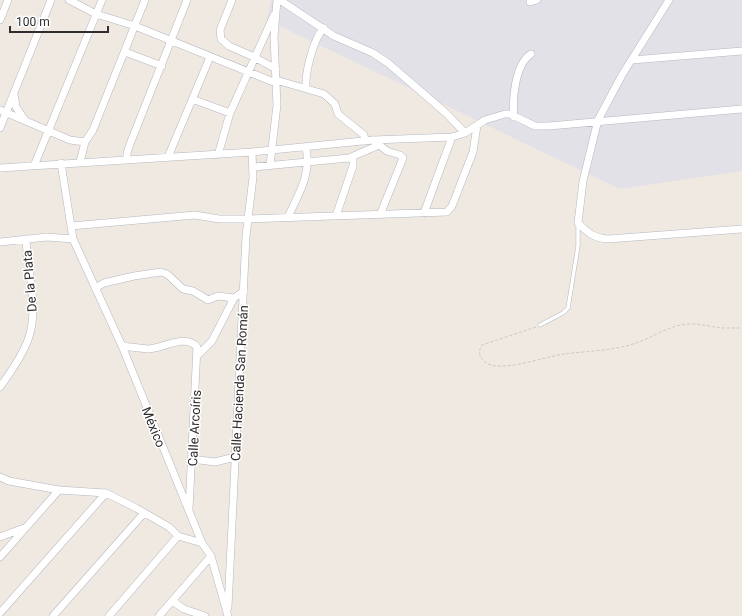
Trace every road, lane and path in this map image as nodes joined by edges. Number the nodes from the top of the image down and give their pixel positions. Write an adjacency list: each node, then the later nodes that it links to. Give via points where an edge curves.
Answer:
1 (8, 0): 13 (street)
2 (51, 0): 28 (street)
3 (69, 0): 12 (street)
4 (102, 0): 12 (street)
5 (145, 0): 14 (street)
6 (187, 0): 16 (street)
7 (232, 0): 21 (street, via 220,30 221,39 229,46)
8 (277, 0): 11 (street)
9 (280, 0): 15 (street)
10 (669, 0): 22 (street)
11 (276, 12): 21 (street); 24 (street)
12 (96, 14): 14 (street); 38 (street)
13 (0, 20)
14 (135, 26): 16 (street); 18 (street)
15 (324, 28): 27 (street, via 316,42 305,79); 39 (street, via 334,36 373,53 388,63)
16 (172, 42): 20 (street); 23 (street)
17 (742, 51): 22 (street)
18 (125, 52): 23 (street); 42 (street, via 93,130)
19 (531, 54): 33 (street, via 526,57 515,84)
20 (210, 57): 25 (street); 29 (street)
21 (254, 57): 24 (street); 25 (street)
22 (632, 60): 35 (street)
23 (162, 66): 50 (street, via 130,144)
24 (276, 69): 26 (street)
25 (248, 71): 26 (street); 32 (street)
26 (276, 81): 27 (street); 45 (street, via 278,105)
27 (306, 88): 41 (street, via 324,94 334,104 338,114)
28 (14, 94): 31 (street); 34 (street, via 16,107)
29 (192, 100): 32 (street); 48 (street)
30 (742, 109): 35 (street)
31 (3, 111): 34 (street); 37 (street)
32 (230, 113): 47 (street)
33 (514, 117): 35 (street, via 535,126); 36 (street, via 505,114 495,115)
34 (24, 120): 38 (street)
35 (598, 120): 63 (street, via 583,181)
36 (477, 126): 39 (street); 58 (street, via 473,152 452,206 447,212)
37 (0, 128)
38 (49, 131): 42 (street, via 77,142); 55 (street)
39 (465, 132): 40 (street)
40 (452, 136): 41 (street); 58 (street)
41 (369, 140): 43 (street); 44 (street)
42 (85, 142): 51 (street)
43 (379, 145): 49 (street); 59 (street, via 403,158)
44 (306, 147): 45 (street); 52 (street)
45 (272, 150): 46 (street); 54 (street)
46 (252, 152): 47 (street); 56 (street)
47 (218, 155): 48 (street)
48 (168, 157): 50 (street)
49 (349, 158): 52 (street); 60 (street, via 353,166)
50 (127, 159): 51 (street)
51 (80, 162): 53 (street)
52 (309, 162): 54 (street); 61 (street, via 305,182)
53 (62, 163): 55 (street); 64 (street, México)
54 (270, 165): 56 (street)
55 (34, 166): 57 (street)
56 (253, 167): 62 (street)
57 (0, 168)
58 (424, 213): 59 (street)
59 (380, 215): 60 (street)
60 (336, 216): 61 (street)
61 (288, 217): 62 (street)
62 (248, 219): 64 (street, via 218,219 195,215); 70 (street)
63 (578, 223): 65 (street, via 597,238 608,239); 72 (lane, via 578,246 568,308)
64 (71, 226): 67 (street, México)
65 (742, 229)
66 (26, 239): 67 (street, via 48,237); 68 (street); 76 (street, De la Plata, via 33,306 31,327 25,347)
67 (73, 240): 69 (street, México)
68 (0, 242)
69 (95, 288): 71 (street, Calle Hacienda San Román, via 104,283 161,272 167,274 183,289 193,291 202,298); 74 (street, México)
70 (244, 291): 71 (street, Calle Hacienda San Román); 77 (street, Calle Hacienda San Román)
71 (234, 298): 75 (street, via 212,342)
72 (540, 325): 73 (path, via 482,345 479,355 485,363 504,365 618,348 680,325)
73 (742, 328)
74 (122, 346): 75 (street, Calle Arcoíris, via 148,349 187,342 195,345); 82 (street, México)
75 (198, 355): 78 (street, Calle Arcoíris)
76 (0, 387)
77 (235, 457): 78 (street, via 214,462); 92 (street, Calle Hacienda San Román)
78 (192, 459): 82 (street, Calle Arcoíris)
79 (0, 476): 80 (street)
80 (58, 490): 81 (street); 84 (street)
81 (106, 493): 83 (street); 91 (street)
82 (189, 512): 87 (street, México)
83 (144, 513): 85 (street, via 169,527); 93 (street)
84 (25, 527): 86 (street); 89 (street)
85 (178, 536): 87 (street); 94 (street)
86 (0, 537)
87 (202, 543): 88 (street, México)
88 (211, 556): 90 (street); 92 (street, México)
89 (0, 557)
90 (172, 601): 95 (street); 96 (street, via 184,609)
91 (0, 613)
92 (228, 615)
93 (53, 616)
94 (109, 616)
95 (159, 616)
96 (205, 616)

